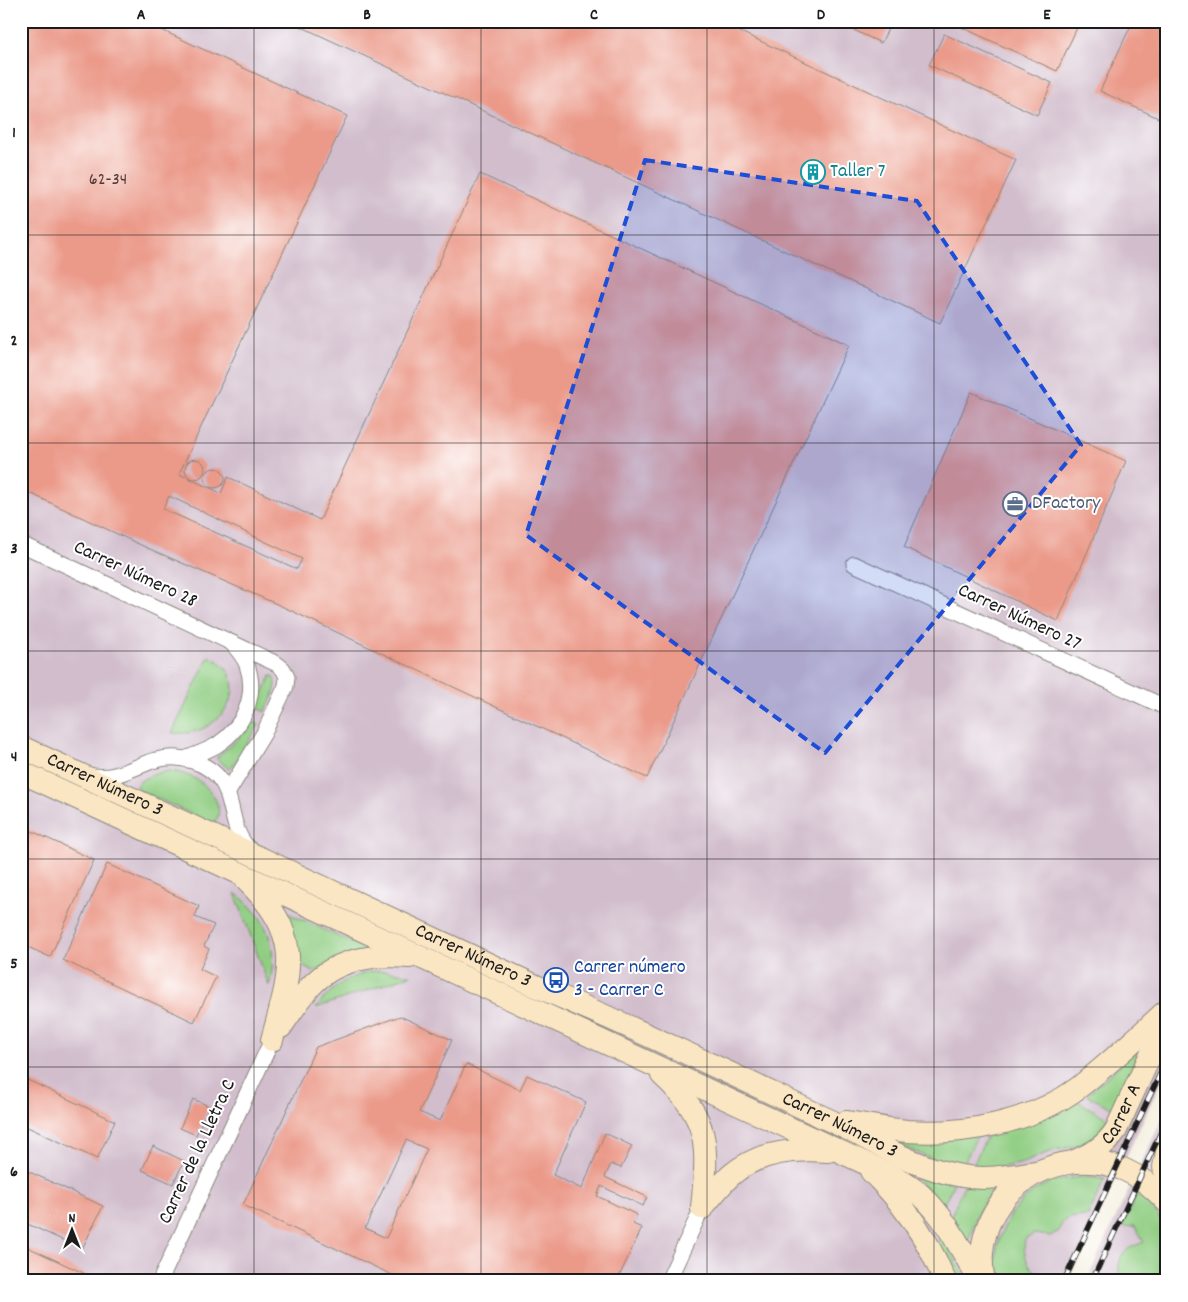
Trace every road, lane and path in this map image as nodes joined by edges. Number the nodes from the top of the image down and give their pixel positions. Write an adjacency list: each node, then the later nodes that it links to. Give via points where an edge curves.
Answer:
1 (21, 544): 3 (street, Carrer Número 28)
2 (854, 564): 4 (street, Carrer Número 27)
3 (232, 642): 6 (street, via 247,665 250,704 242,721 227,737); 9 (street, Carrer Número 28, via 277,664 287,677 264,733)
4 (1167, 708)
5 (21, 747): 7 (main road, Carrer Número 3)
6 (185, 759): 7 (street, via 162,758 111,776); 9 (street, via 212,770)
7 (71, 770): 10 (main road, Carrer Número 3)
8 (21, 772): 11 (main road, Carrer Número 3)
9 (228, 792): 10 (street, via 238,834)
10 (258, 858): 17 (main road, Carrer Número 3)
11 (238, 872): 12 (main road, Carrer Número 3); 15 (main road, via 263,896 287,943 288,974)
12 (421, 958): 15 (main road, via 376,956 331,969 307,990); 16 (main road, Carrer Número 3)
13 (1167, 1010): 17 (main road, via 1077,1088 1039,1109 1005,1122 924,1131)
14 (1167, 1019): 21 (main road, Carrer A, via 1108,1142)
15 (272, 1040): 26 (street, Carrer de la Lletra C)
16 (648, 1062): 18 (main road, Carrer Número 3); 25 (main road, via 680,1091 702,1132 706,1148)
17 (829, 1120): 22 (main road, Carrer Número 3, via 921,1165 963,1177 984,1178)
18 (838, 1151): 20 (main road, Carrer Número 3); 25 (main road, via 791,1150 756,1159 730,1176)
19 (1167, 1152): 23 (main road, via 1164,1167)
20 (863, 1163): 28 (main road, via 902,1205 927,1243); 29 (main road, Carrer Número 3, via 922,1195 950,1230)
21 (1070, 1164): 22 (main road); 24 (main road, via 1099,1164 1126,1170 1150,1185)
22 (1041, 1171): 29 (main road, via 1014,1188 998,1204 985,1232)
23 (1167, 1189)
24 (1167, 1202)
25 (702, 1208): 27 (street)
26 (160, 1281)
27 (668, 1281)
28 (944, 1281)
29 (982, 1281)

